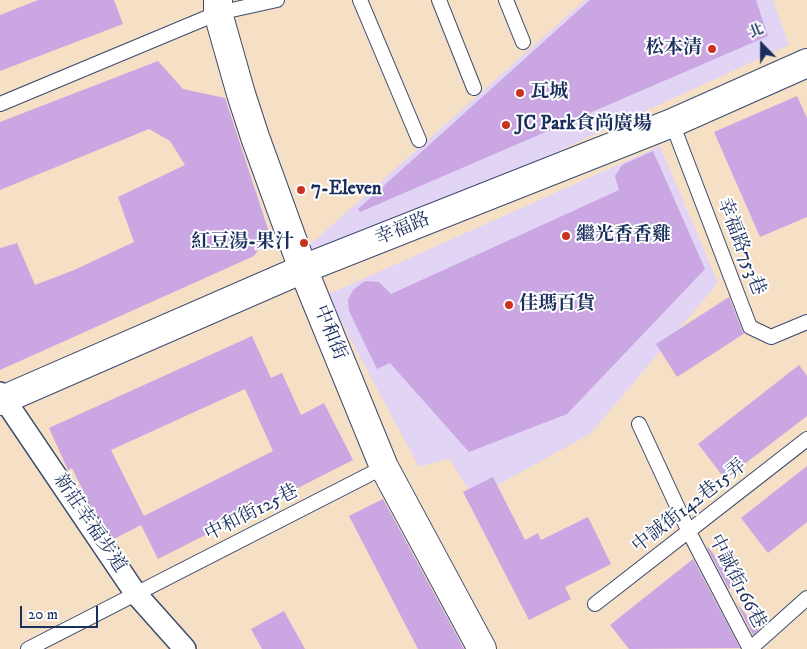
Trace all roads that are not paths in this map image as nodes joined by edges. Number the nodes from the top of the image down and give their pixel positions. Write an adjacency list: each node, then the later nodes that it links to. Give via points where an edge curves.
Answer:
1 (277, 0): 5 (lane)
2 (360, 0): 11 (lane)
3 (438, 0): 8 (lane)
4 (506, 0): 6 (lane)
5 (218, 7): 9 (lane); 12 (street, 中和街, via 255,137)
6 (523, 42)
7 (807, 63): 10 (street, 幸福路)
8 (474, 88)
9 (0, 104)
10 (672, 123): 12 (street, 幸福路); 13 (lane, 幸福路753巷, via 750,327 771,337)
11 (419, 140)
12 (303, 269): 14 (street, 幸福路); 17 (street, 中和街)
13 (807, 322)
14 (1, 398): 19 (street, 新莊幸福步道)
15 (639, 424): 18 (lane, 中誠街166巷)
16 (807, 439): 18 (lane, 中誠街142巷15弄)
17 (384, 467): 19 (lane, 中和街125巷); 24 (street, 中和街)
18 (689, 532): 21 (lane, 中誠街142巷15弄); 25 (lane, 中誠街166巷)
19 (136, 594): 22 (lane, 中和街125巷); 23 (street, 新莊幸福步道)
20 (807, 598): 25 (lane)
21 (595, 604)
22 (28, 649)
23 (185, 649)
24 (482, 649)
25 (750, 649)

